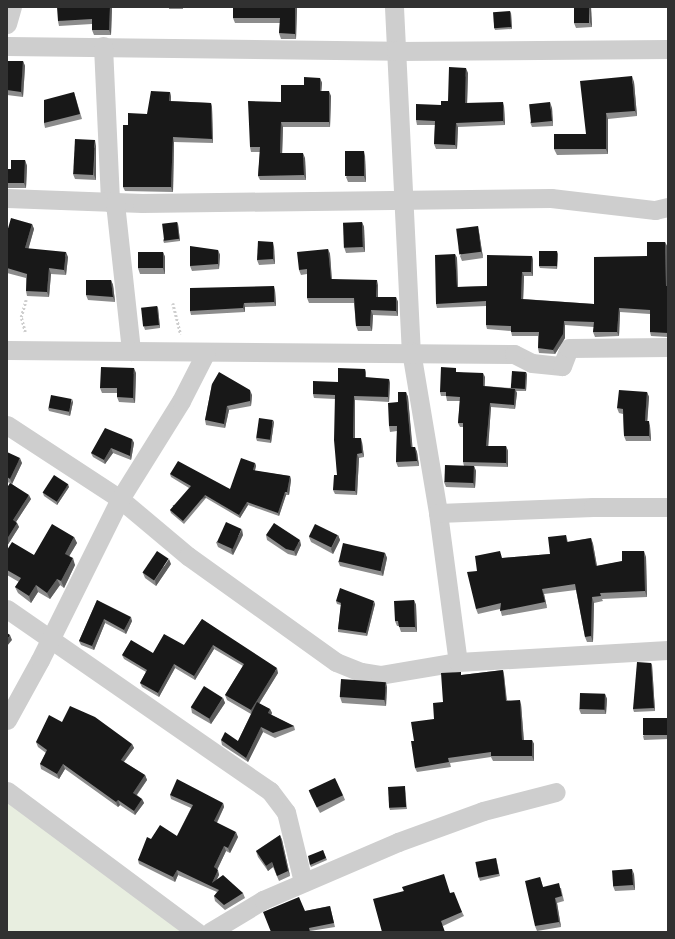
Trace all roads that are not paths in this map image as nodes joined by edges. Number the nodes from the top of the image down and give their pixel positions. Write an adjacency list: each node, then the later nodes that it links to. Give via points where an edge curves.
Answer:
1 (12, 7): 3 (street)
2 (394, 7): 7 (street)
3 (7, 24)
4 (7, 46): 5 (street)
5 (103, 46): 7 (street, via 174,50); 10 (street)
6 (668, 49): 7 (street)
7 (396, 52): 9 (street)
8 (7, 198): 10 (street)
9 (405, 202): 10 (street); 11 (street, via 551,198 655,210); 16 (street)
10 (113, 203): 14 (street)
11 (668, 207)
12 (668, 347): 16 (street, via 569,348 562,366 532,363 514,354)
13 (16, 350): 14 (street)
14 (132, 351): 15 (street)
15 (206, 352): 16 (street); 18 (street, via 181,401)
16 (411, 352): 20 (street)
17 (7, 425): 18 (street)
18 (120, 499): 22 (street); 24 (street, via 188,556 336,662 361,672 380,674)
19 (668, 507): 20 (street)
20 (438, 513): 24 (street)
21 (7, 609): 22 (street)
22 (50, 640): 25 (street); 28 (street, via 270,791 286,812)
23 (668, 650): 24 (street)
24 (458, 662)
25 (7, 720)
26 (7, 791): 29 (street)
27 (556, 792): 28 (street, via 483,811 398,842)
28 (303, 882): 30 (street, via 264,900)
29 (197, 932)
30 (210, 932)

